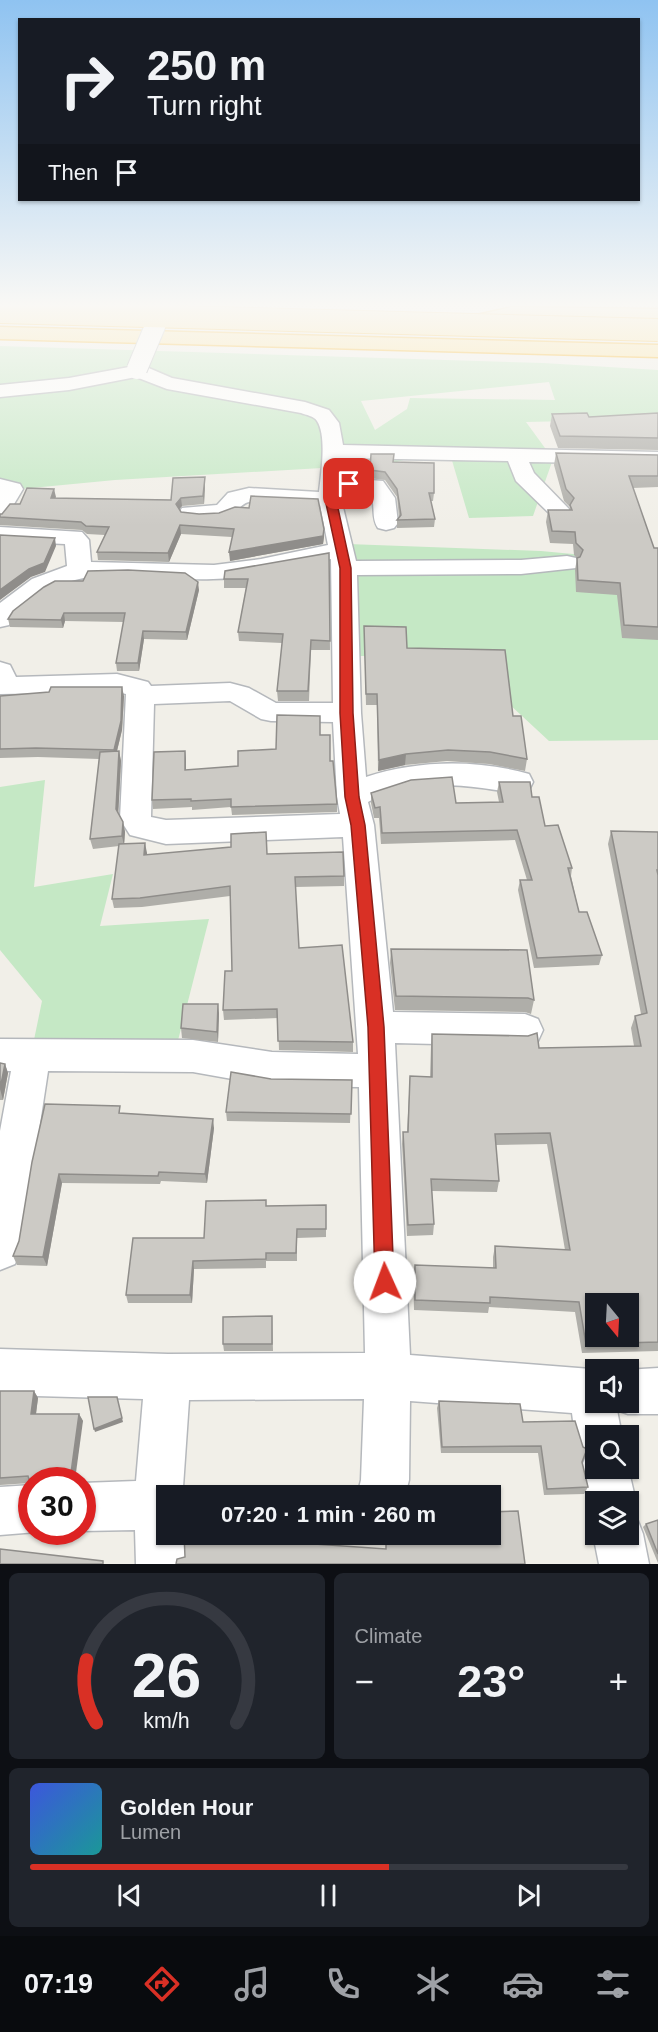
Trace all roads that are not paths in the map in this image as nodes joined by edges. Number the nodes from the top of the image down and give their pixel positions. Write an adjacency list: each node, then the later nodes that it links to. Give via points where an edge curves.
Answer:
1 (89, 380): 3 (street)
2 (160, 380): 4 (street, via 322,414 329,423)
3 (0, 391)
4 (333, 451): 5 (street); 8 (street)
5 (516, 455): 6 (street); 10 (street, via 524,477)
6 (658, 459)
7 (0, 486): 9 (street, via 12,489)
8 (331, 491): 11 (street, via 249,495 236,498 223,511); 12 (street, via 375,486 384,493); 14 (street)
9 (0, 509)
10 (559, 510)
11 (190, 513)
12 (386, 523)
13 (0, 534): 16 (street, via 74,537)
14 (343, 559): 15 (street, via 521,567); 16 (street, via 216,572 104,568); 20 (street)
15 (567, 562)
16 (80, 571): 17 (street, via 41,584)
17 (0, 616)
18 (0, 671): 19 (street, via 5,686 129,684 138,688)
19 (140, 696): 20 (street, via 230,692 239,693 271,712); 22 (street, via 135,819 141,827 166,832)
20 (347, 713): 22 (street)
21 (518, 782): 22 (street, via 415,773 368,787)
22 (355, 811): 23 (street)
23 (376, 1027): 24 (street); 26 (street)
24 (525, 1030)
25 (16, 1055): 26 (street, via 194,1056 272,1069); 27 (street)
26 (376, 1071): 29 (street)
27 (0, 1249)
28 (0, 1372): 30 (street)
29 (388, 1376): 30 (street); 32 (street); 35 (street)
30 (168, 1377): 34 (street)
31 (658, 1390): 33 (street)
32 (585, 1391)
33 (639, 1391)
34 (163, 1485)
35 (384, 1485)
36 (156, 1504): 37 (street)
37 (96, 1506)
38 (18, 1510): 39 (street)
39 (0, 1511)
40 (161, 1545): 42 (street)
41 (620, 1545): 43 (street)
42 (161, 1564)
43 (624, 1564)

